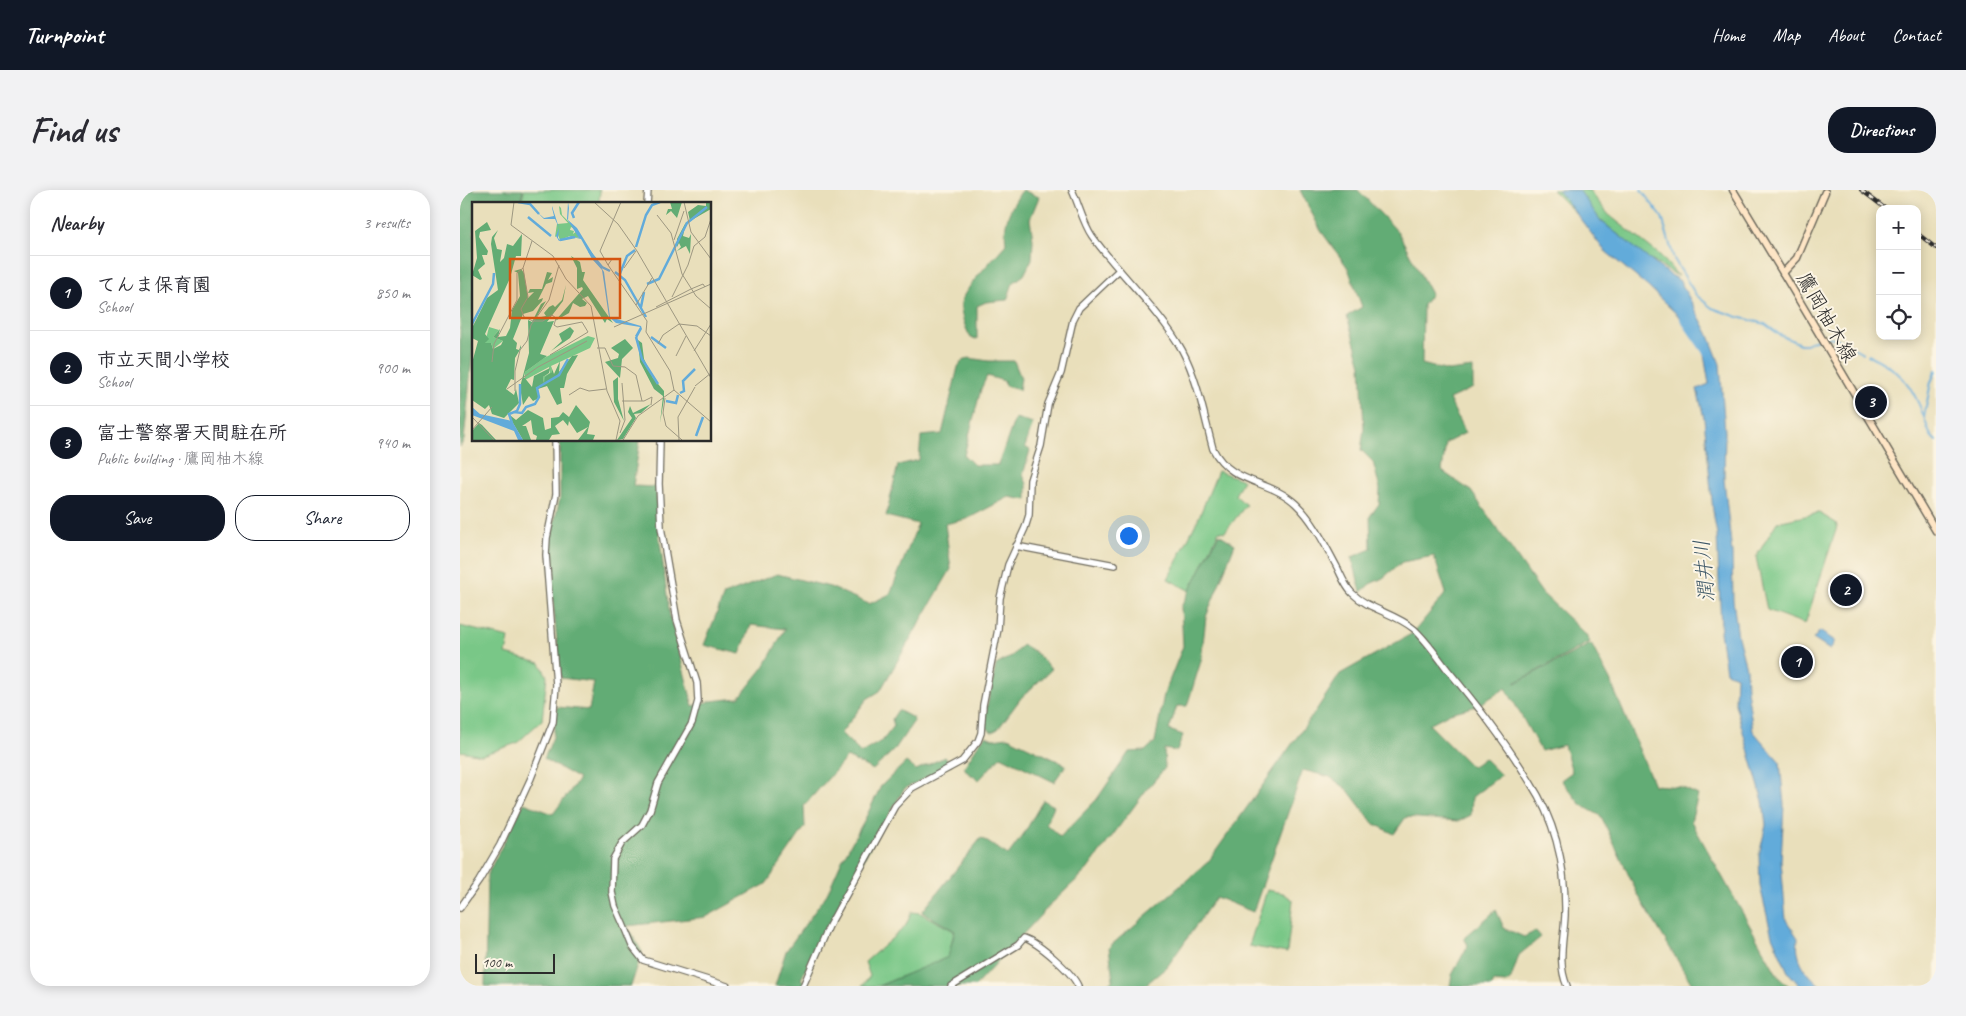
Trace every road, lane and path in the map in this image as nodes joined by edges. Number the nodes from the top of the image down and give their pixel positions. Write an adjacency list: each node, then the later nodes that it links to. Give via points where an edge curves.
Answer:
1 (1072, 190): 4 (street, via 1091,234)
2 (1733, 190): 5 (main road, 鷹岡柚木線)
3 (1825, 192): 5 (main road, via 1797,258)
4 (1119, 270): 9 (street, via 1079,308 1073,320 1030,480 1028,515); 16 (street, via 1169,329 1182,350 1194,379 1213,449 1223,465 1294,502 1314,527 1348,589 1365,604 1395,615 1415,630 1480,709 1530,781 1550,821 1561,860 1565,908 1562,962)
5 (1783, 273): 8 (main road, 鷹岡柚木線)
6 (555, 441): 11 (street, via 556,494 546,555 556,685 553,722 500,845)
7 (660, 441): 12 (street, via 661,527 677,620 697,683 698,701 692,723 658,783 642,825 622,842 613,859 612,892 629,939 643,960)
8 (1936, 531)
9 (1016, 546): 10 (street); 13 (street, via 1000,598 998,629 978,741 962,761 912,788 895,806 829,926)
10 (1115, 565)
11 (460, 908)
12 (727, 986)
13 (803, 986)
14 (951, 986): 15 (street, via 1024,938 1038,945)
15 (1078, 986)
16 (1567, 986)

